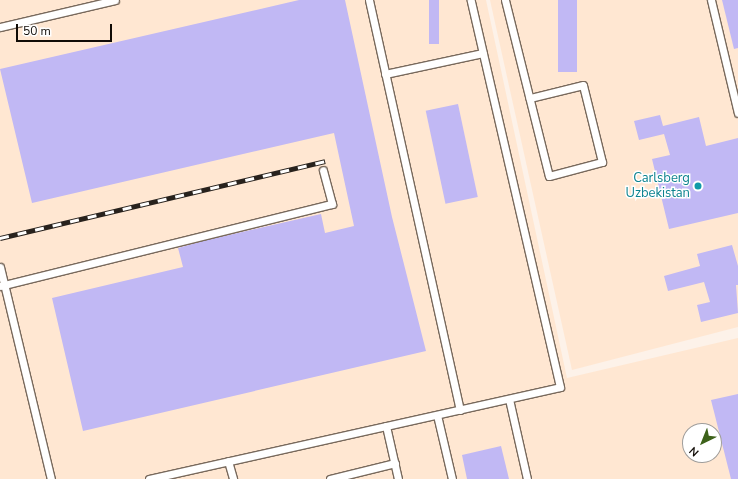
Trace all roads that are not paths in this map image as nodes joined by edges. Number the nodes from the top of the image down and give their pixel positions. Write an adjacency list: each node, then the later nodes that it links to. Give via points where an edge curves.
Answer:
1 (115, 0): 6 (lane)
2 (369, 0): 8 (lane)
3 (471, 0): 7 (lane)
4 (505, 0): 9 (lane)
5 (711, 0): 10 (lane)
6 (0, 27)
7 (483, 53): 8 (lane); 14 (lane, via 560,387)
8 (385, 74): 15 (lane)
9 (530, 98): 9 (lane, via 549,176 602,162 583,85)
10 (738, 113)
11 (323, 170): 13 (lane, via 332,204)
12 (0, 266): 13 (lane)
13 (2, 286): 20 (lane)
14 (509, 399): 15 (lane); 26 (lane)
15 (460, 410): 16 (lane)
16 (436, 415): 17 (lane); 25 (lane)
17 (386, 426): 18 (lane); 19 (lane)
18 (228, 461): 21 (lane); 22 (lane)
19 (395, 463): 23 (lane); 24 (lane)
20 (51, 479)
21 (149, 479)
22 (233, 479)
23 (330, 479)
24 (398, 479)
25 (452, 479)
26 (527, 479)

